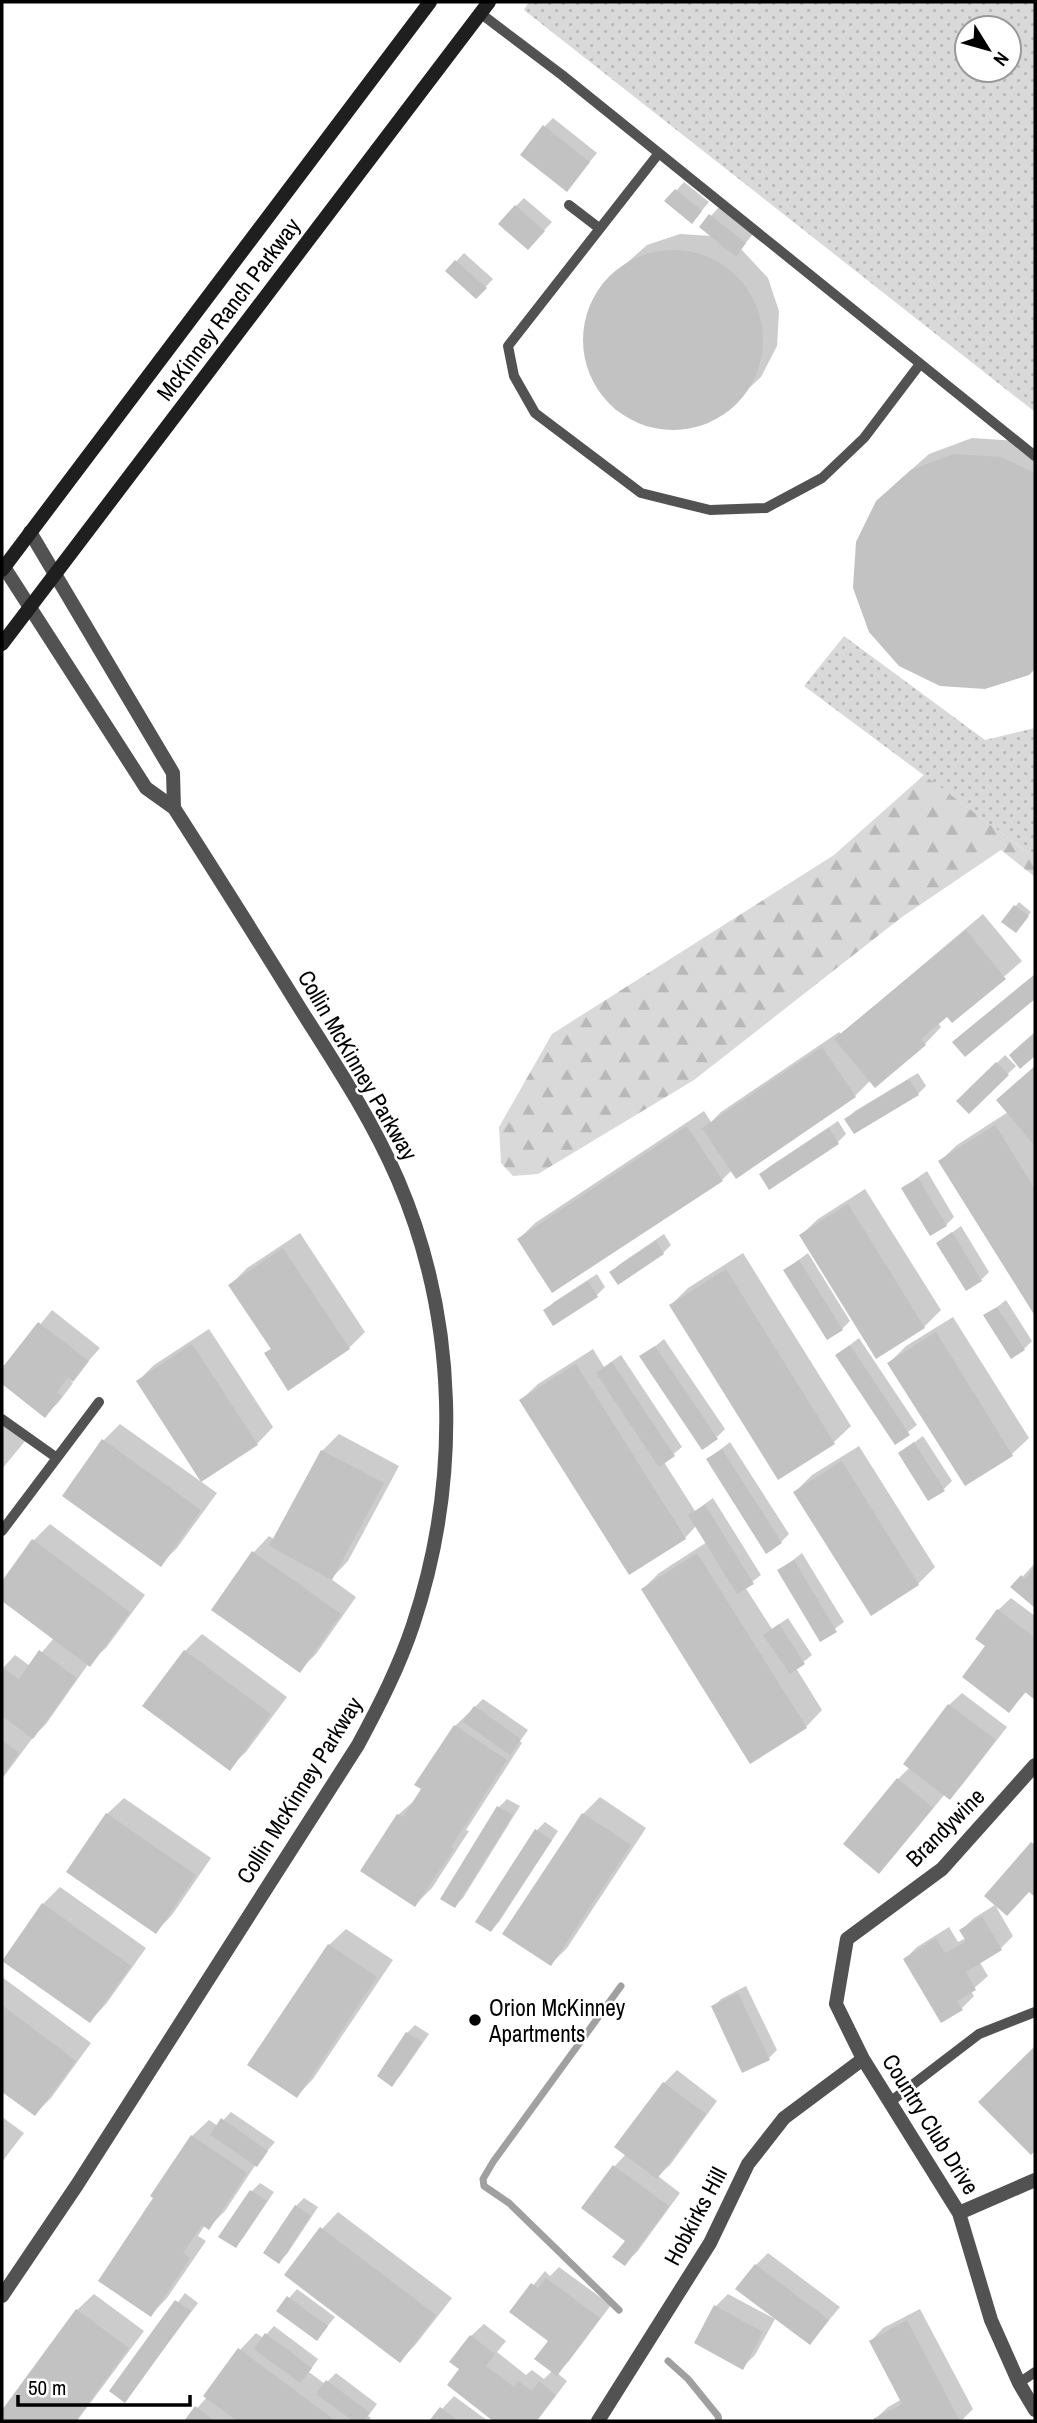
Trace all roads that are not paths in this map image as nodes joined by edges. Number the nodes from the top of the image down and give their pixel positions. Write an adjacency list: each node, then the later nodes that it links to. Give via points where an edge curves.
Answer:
1 (430, 2): 8 (main road, McKinney Ranch Parkway)
2 (485, 8): 3 (lane); 10 (main road, McKinney Ranch Parkway)
3 (659, 153): 5 (lane); 6 (lane)
4 (569, 205): 5 (lane)
5 (599, 228): 6 (lane, via 508,346 514,376 535,413 642,493 710,510 766,508 822,478 864,438)
6 (920, 364): 7 (lane)
7 (1035, 456)
8 (30, 532): 9 (main road, McKinney Ranch Parkway); 10 (street)
9 (3, 568): 11 (street, Collin McKinney Parkway)
10 (55, 575): 11 (main road, McKinney Ranch Parkway); 13 (street, via 173,773)
11 (30, 607): 12 (main road, McKinney Ranch Parkway); 13 (street, Collin McKinney Parkway, via 146,788)
12 (2, 644)
13 (174, 808): 25 (street, Collin McKinney Parkway, via 364,1111 411,1214 432,1292 444,1372 447,1439 441,1507 413,1626 358,1745)
14 (99, 1402): 16 (lane)
15 (2, 1419): 16 (lane)
16 (57, 1458): 17 (lane)
17 (2, 1531)
18 (1035, 1765): 19 (street, Brandywine, via 942,1869)
19 (847, 1939): 21 (street, Country Club Drive, via 836,2004)
20 (1035, 2012): 22 (lane, via 979,2034)
21 (863, 2059): 22 (street, Country Club Drive); 29 (street, Hobkirks Hill, via 784,2118 748,2164 710,2244)
22 (890, 2102): 24 (street, Country Club Drive)
23 (1035, 2180): 24 (street)
24 (959, 2213): 27 (street, Country Club Drive, via 991,2320)
25 (2, 2297)
26 (1035, 2372): 27 (lane)
27 (1018, 2383): 28 (street, Country Club Drive)
28 (1035, 2410)
29 (598, 2421)

